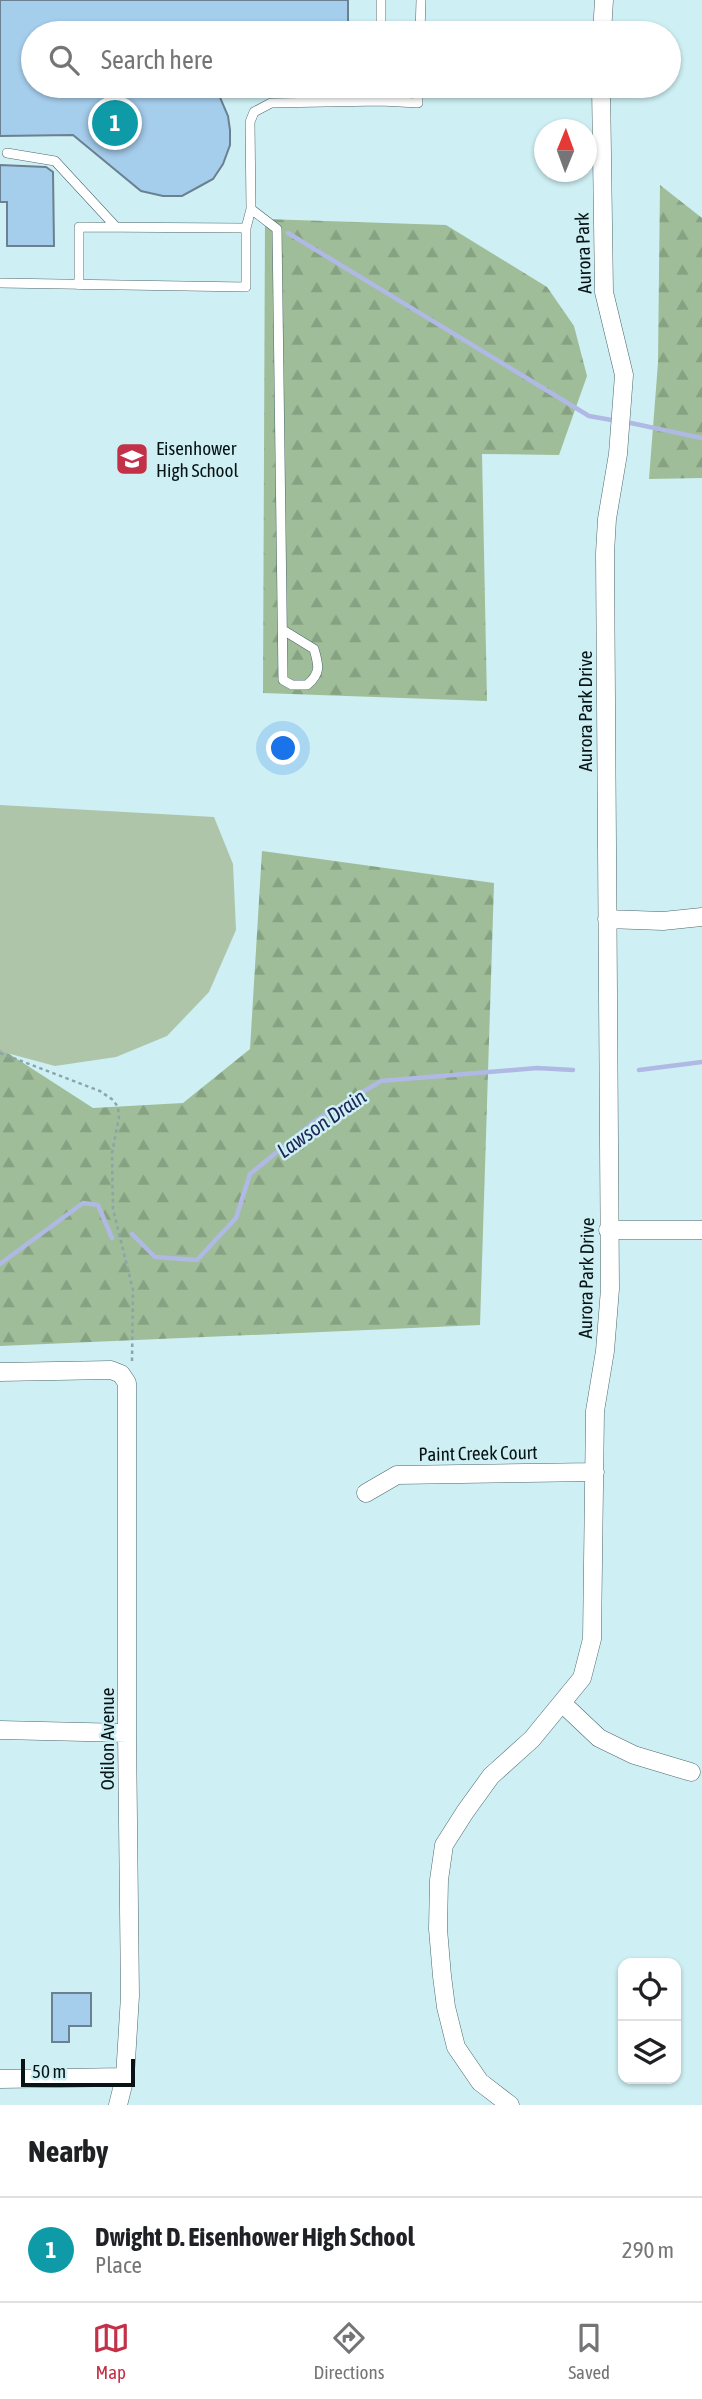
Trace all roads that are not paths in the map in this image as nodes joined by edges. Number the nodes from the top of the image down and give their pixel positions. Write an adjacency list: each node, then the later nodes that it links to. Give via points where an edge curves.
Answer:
1 (381, 0): 4 (lane)
2 (421, 0): 5 (lane)
3 (604, 0): 6 (street)
4 (381, 21)
5 (420, 21)
6 (603, 21)
7 (381, 98): 10 (lane)
8 (418, 98): 10 (lane, via 418,103)
9 (601, 98): 17 (street, Aurora Park, via 604,292)
10 (381, 102): 12 (lane, via 271,103 254,112 250,122)
11 (6, 153): 13 (lane, via 55,161)
12 (251, 209): 14 (lane); 18 (lane, via 277,229)
13 (116, 227): 14 (lane); 16 (lane, via 79,226)
14 (246, 228): 16 (lane, via 246,286)
15 (0, 283): 16 (lane)
16 (79, 285)
17 (624, 375): 20 (street, Aurora Park Drive, via 605,553)
18 (282, 630): 18 (lane, via 283,680 307,685 316,677 314,649)
19 (702, 917): 20 (street)
20 (607, 919): 21 (street, Aurora Park Drive)
21 (608, 1230): 22 (street); 24 (street, Aurora Park Drive, via 609,1316 595,1411)
22 (702, 1230)
23 (0, 1372): 28 (street, Odilon Avenue, via 111,1370 124,1378)
24 (595, 1472): 25 (street, Paint Creek Court, via 397,1475); 26 (street, Aurora Park Drive, via 592,1639 582,1678)
25 (366, 1493)
26 (562, 1703): 29 (street, via 599,1738 634,1755); 33 (street, Aurora Park Drive, via 532,1739 491,1776 465,1812 444,1845 439,1880 442,1976 456,2047 480,2082)
27 (0, 1730): 28 (street)
28 (127, 1733): 30 (street, Odilon Avenue, via 130,1996)
29 (691, 1772)
30 (125, 2077): 31 (street); 32 (street, Odilon Avenue)
31 (0, 2080)
32 (118, 2105)
33 (510, 2105)

